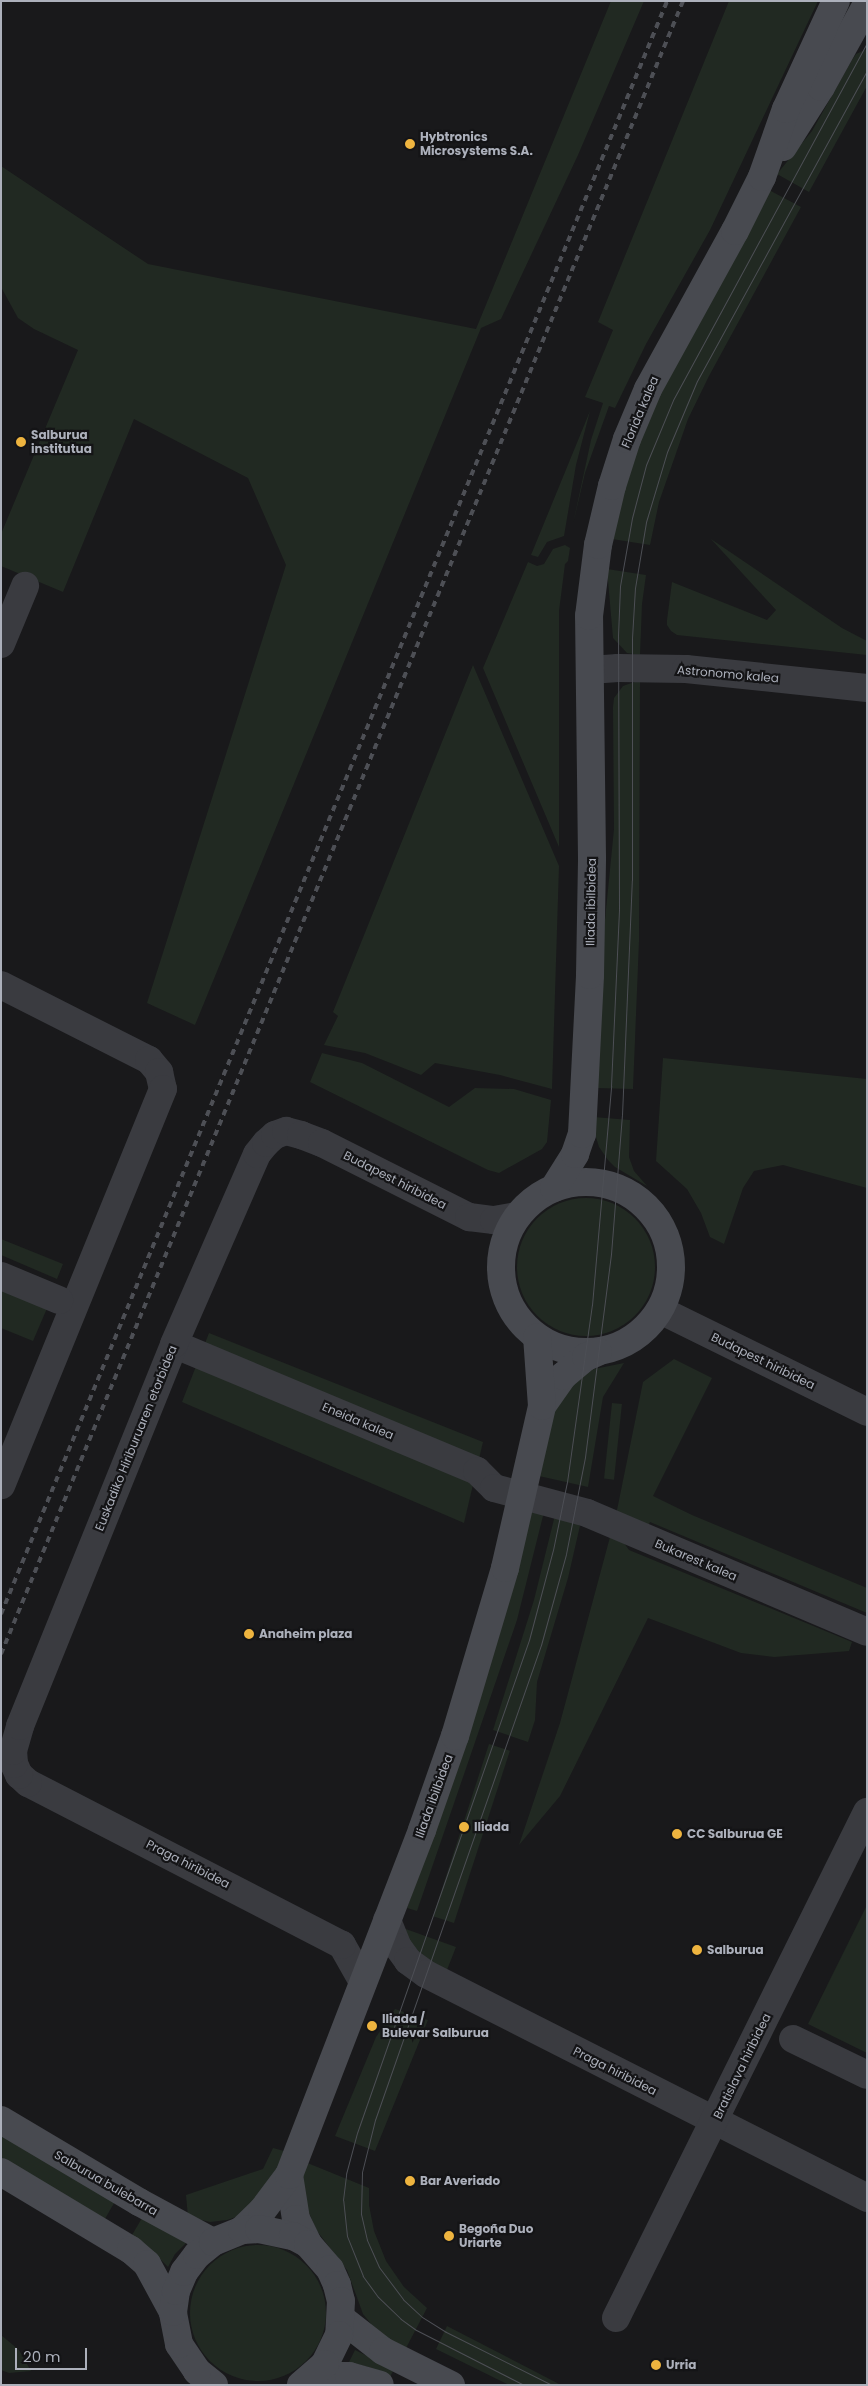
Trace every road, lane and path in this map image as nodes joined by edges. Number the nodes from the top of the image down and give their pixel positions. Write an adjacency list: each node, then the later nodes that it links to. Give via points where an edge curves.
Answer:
1 (835, 4): 2 (street); 3 (main road, via 786,109)
2 (864, 16): 3 (main road, via 798,126)
3 (762, 176): 6 (main road, Florida kalea, via 648,389 627,439 598,545 589,616)
4 (25, 586): 5 (street)
5 (1, 644)
6 (590, 670): 7 (street, Astronomo kalea, via 686,670); 9 (main road, Iliada ibilbidea, via 590,975)
7 (867, 688)
8 (1, 985): 22 (street, via 149,1060 159,1072 163,1089)
9 (582, 1134): 11 (main road, Iliada ibilbidea, via 576,1154); 12 (main road, via 605,1174)
10 (275, 1135): 13 (street, Budapest hiribidea, via 286,1131 322,1143 469,1217 494,1220); 25 (street, Euskadiko Hiriburuaren etorbidea, via 257,1154 174,1344 20,1726)
11 (554, 1188): 12 (main road, via 588,1182); 13 (main road, via 534,1199)
12 (622, 1189): 16 (main road, via 649,1209 664,1232 670,1251 668,1291)
13 (517, 1216): 17 (main road, via 503,1247 502,1281 514,1313)
14 (1, 1276): 15 (street)
15 (59, 1300)
16 (660, 1310): 19 (main road, via 634,1337); 21 (street, Budapest hiribidea)
17 (537, 1337): 19 (main road, via 561,1349); 20 (main road, Iliada ibilbidea)
18 (188, 1350): 23 (street, Eneida kalea, via 477,1471 494,1488)
19 (598, 1352): 20 (main road, Iliada ibilbidea, via 586,1357 564,1376)
20 (542, 1406): 23 (main road, Iliada ibilbidea)
21 (867, 1412)
22 (1, 1485)
23 (523, 1495): 24 (street, Bukarest kalea, via 587,1513); 27 (main road, Iliada ibilbidea, via 506,1568 458,1727)
24 (867, 1632)
25 (13, 1751): 28 (street, Praga hiribidea, via 19,1775 28,1783 342,1945)
26 (867, 1812): 32 (street, Bratislava hiribidea)
27 (387, 1920): 28 (main road, Iliada ibilbidea); 32 (street, Praga hiribidea, via 398,1947 408,1961 426,1974)
28 (363, 1982): 34 (main road, Iliada ibilbidea)
29 (793, 2039): 30 (street)
30 (867, 2075)
31 (1, 2120): 37 (main road, Salburua bulebarra)
32 (715, 2122): 35 (street, Praga hiribidea); 40 (street, Bratislava hiribidea)
33 (1, 2172): 39 (main road, via 131,2250 147,2264)
34 (289, 2175): 36 (main road, Iliada ibilbidea, via 262,2211); 38 (main road, via 296,2219)
35 (867, 2198)
36 (242, 2230): 37 (main road); 38 (main road, via 276,2231)
37 (213, 2242): 39 (main road, via 184,2272 176,2291)
38 (308, 2244): 41 (main road, via 338,2285)
39 (174, 2312): 42 (main road, via 179,2344)
40 (616, 2318)
41 (342, 2319): 43 (main road, via 333,2350); 45 (main road, via 383,2351)
42 (202, 2380)
43 (307, 2380): 44 (main road, via 349,2376)
44 (380, 2385)
45 (451, 2385)

